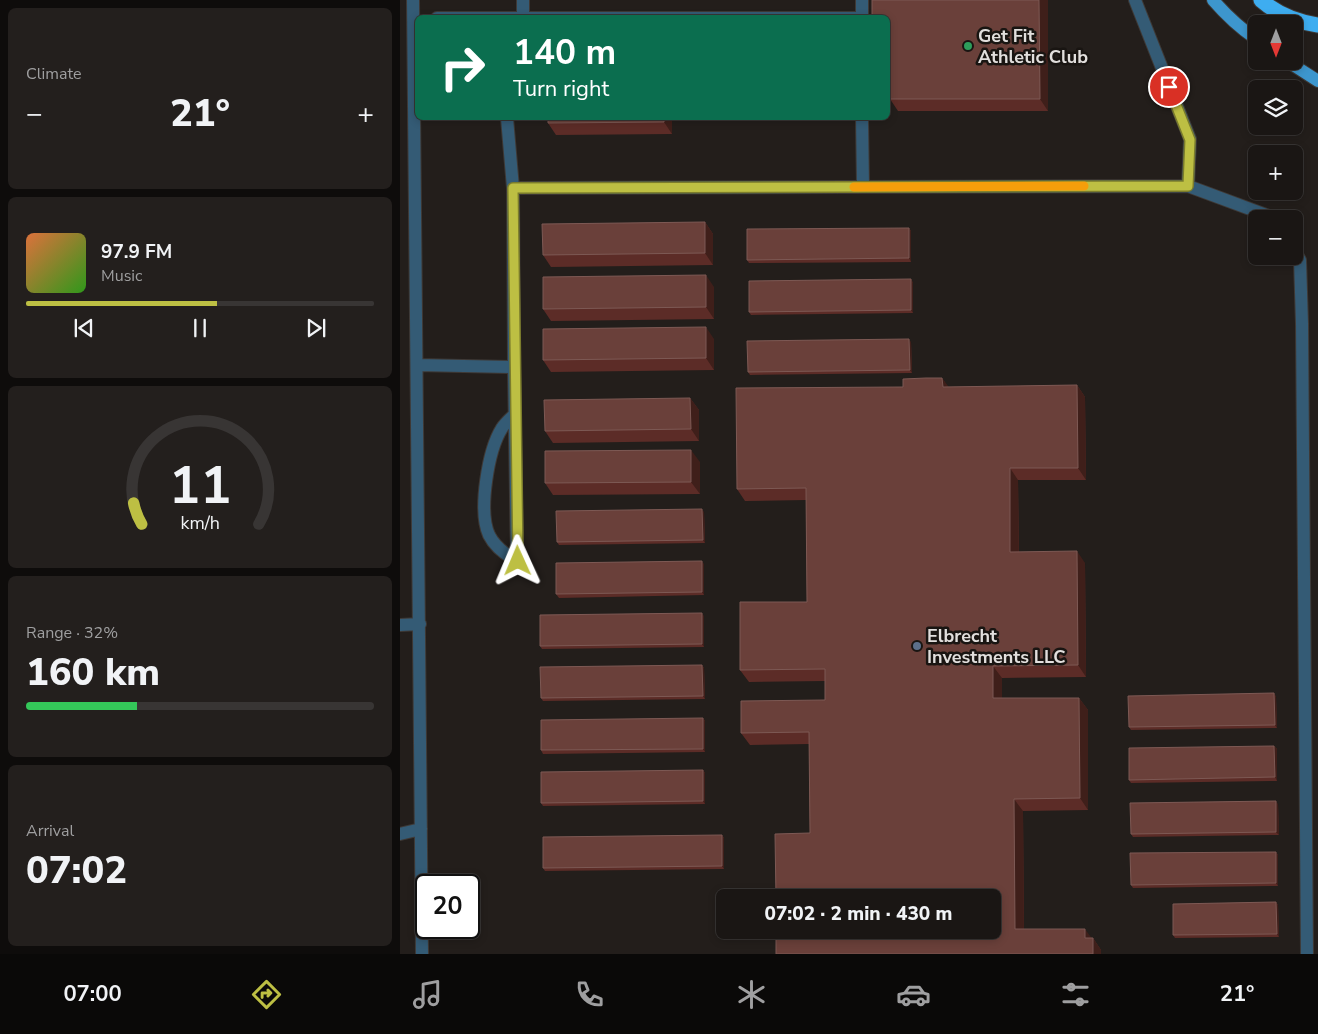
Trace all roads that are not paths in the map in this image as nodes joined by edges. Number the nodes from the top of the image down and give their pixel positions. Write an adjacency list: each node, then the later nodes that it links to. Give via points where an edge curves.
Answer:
1 (413, 0): 7 (street)
2 (523, 0): 8 (street)
3 (862, 0): 9 (street)
4 (1135, 0): 17 (street, via 1190,140)
5 (1213, 0): 11 (main road)
6 (1261, 0): 10 (highway, via 1295,20)
7 (416, 15)
8 (523, 15)
9 (862, 15)
10 (1318, 25)
11 (1248, 34)
12 (1302, 70): 13 (main road)
13 (1318, 81)
14 (416, 120): 22 (street)
15 (507, 120): 19 (street)
16 (862, 120): 18 (street)
17 (1188, 186): 18 (street); 20 (street)
18 (863, 187): 19 (street)
19 (513, 188): 23 (street)
20 (1253, 210)
21 (1300, 265): 29 (street)
22 (416, 365): 23 (street); 25 (street)
23 (514, 367): 24 (street)
24 (515, 414): 24 (street, via 502,428 493,448 484,506 489,534 506,555 518,561)
25 (420, 624): 26 (street); 27 (street)
26 (400, 625)
27 (421, 829): 28 (street); 30 (street)
28 (400, 834)
29 (1312, 917): 31 (street)
30 (422, 954)
31 (1307, 954)

